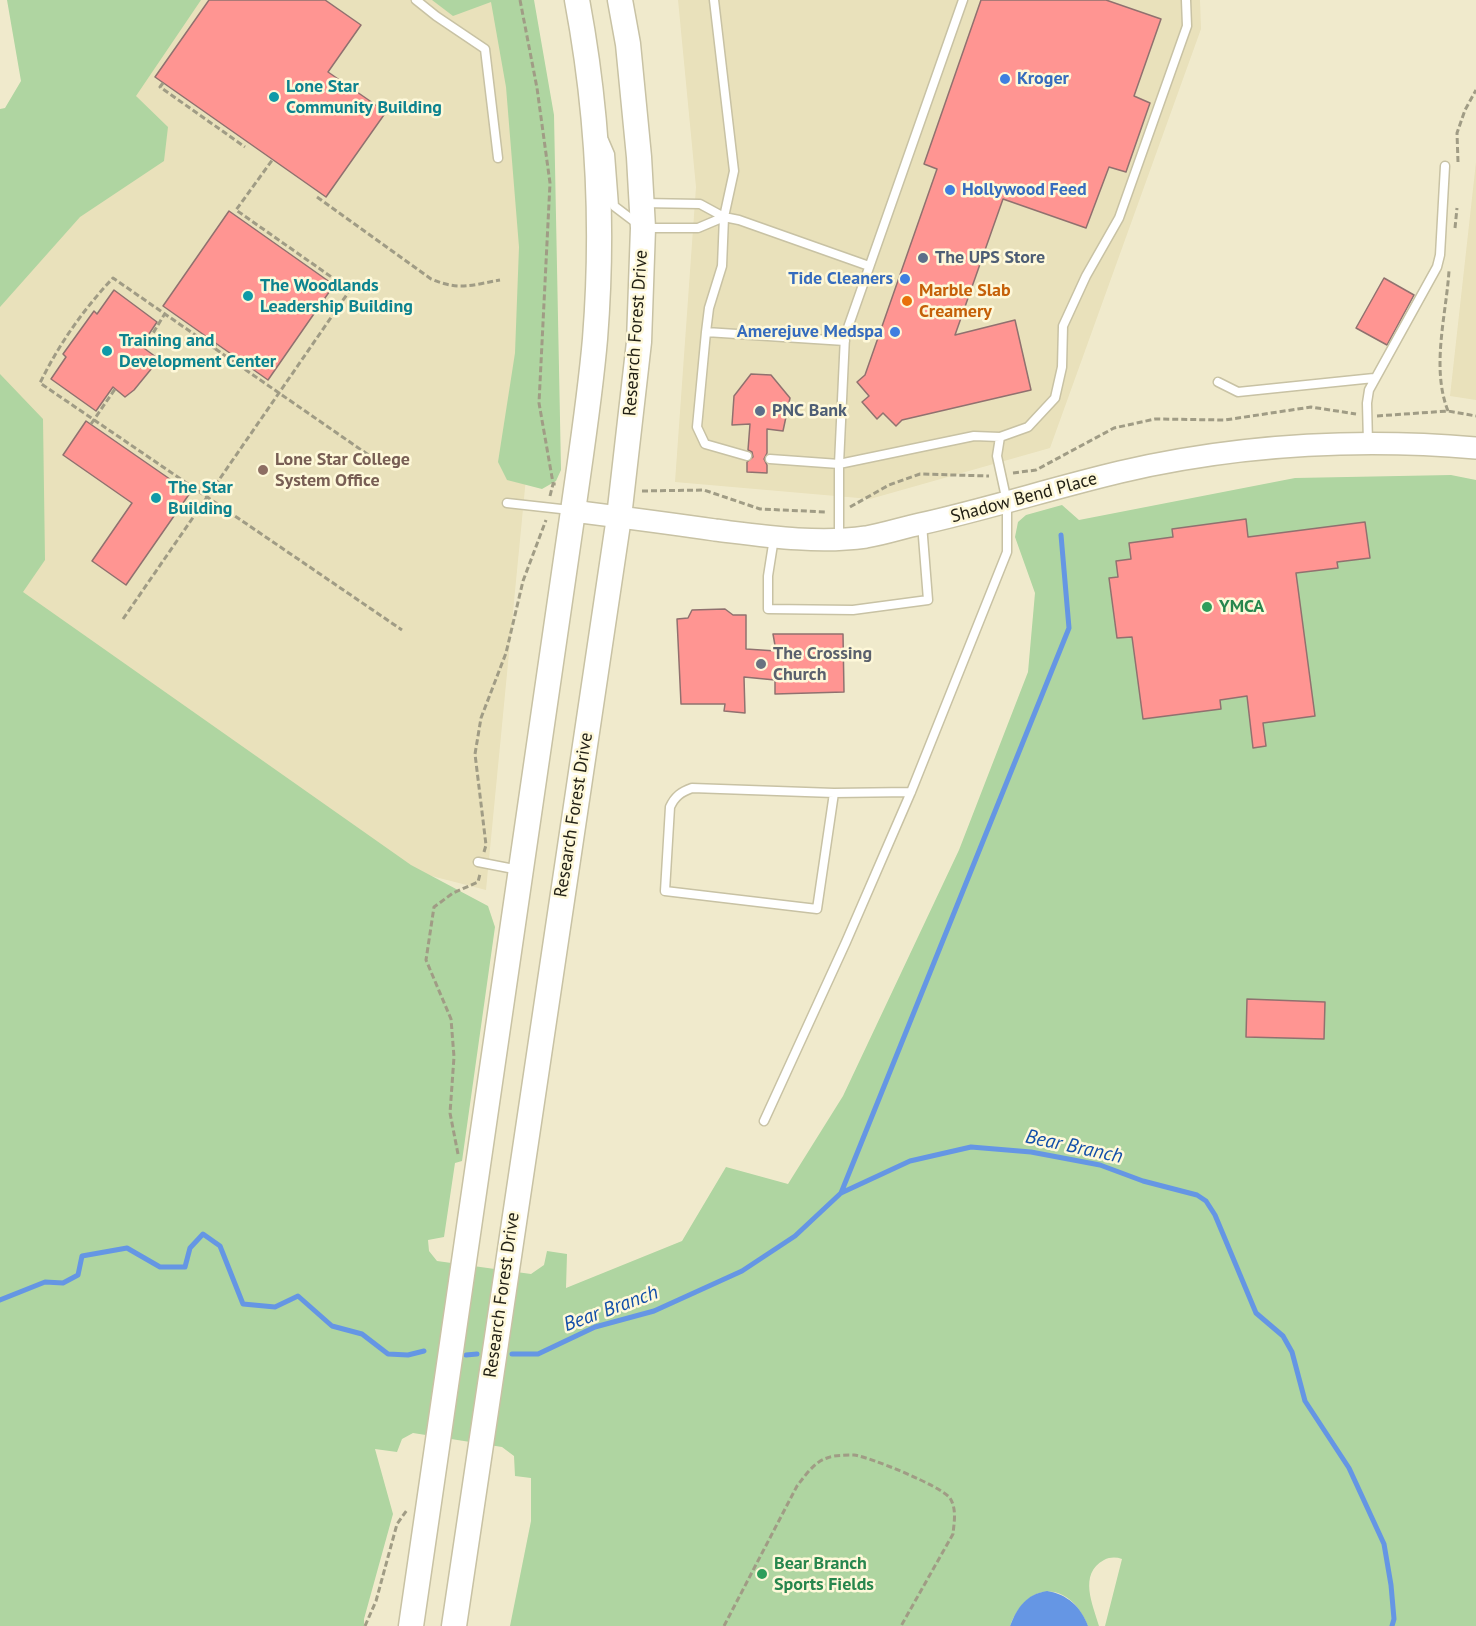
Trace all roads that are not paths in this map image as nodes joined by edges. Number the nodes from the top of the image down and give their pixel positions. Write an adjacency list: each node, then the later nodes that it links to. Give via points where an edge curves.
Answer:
1 (416, 0): 8 (lane, via 485,49)
2 (577, 0): 7 (main road)
3 (620, 0): 10 (main road, Research Forest Drive)
4 (714, 0): 11 (lane, via 734,171)
5 (963, 0): 13 (lane)
6 (1185, 0): 18 (lane, via 1187,26 1119,218 1063,326 1062,368 1055,398 1028,428)
7 (594, 118): 12 (lane, via 610,154 614,206); 26 (main road, via 599,239 595,340)
8 (498, 158)
9 (1445, 166): 16 (lane, via 1437,267)
10 (642, 203): 11 (lane, via 700,204); 12 (main road, Research Forest Drive)
11 (724, 217): 12 (lane, via 698,228); 13 (lane); 14 (lane, via 722,266)
12 (643, 228): 27 (main road, Research Forest Drive, via 639,342)
13 (869, 266): 15 (lane)
14 (706, 332): 15 (lane); 21 (lane, via 697,427 705,444)
15 (845, 341): 23 (lane)
16 (1374, 378): 17 (lane, via 1238,392); 19 (lane, via 1367,395)
17 (1218, 382)
18 (1000, 437): 23 (lane, via 974,436); 24 (lane, via 997,456)
19 (1368, 444): 20 (street, Shadow Bend Place); 24 (street, Shadow Bend Place, via 1284,447 1200,457 1121,472)
20 (1476, 448)
21 (747, 456)
22 (770, 459): 23 (lane)
23 (839, 464): 30 (lane)
24 (1007, 502): 28 (street, Shadow Bend Place); 31 (lane, via 1007,552)
25 (507, 503): 26 (lane)
26 (573, 511): 27 (street, Shadow Bend Place); 34 (main road)
27 (619, 517): 29 (street, Shadow Bend Place); 37 (main road, Research Forest Drive)
28 (922, 524): 29 (lane, via 928,600 853,610 768,609); 30 (street, Shadow Bend Place, via 866,537)
29 (774, 537): 30 (street, Shadow Bend Place)
30 (839, 538)
31 (912, 792): 32 (lane); 35 (lane)
32 (834, 793): 32 (lane, via 692,788 682,792 670,807 665,891 817,909)
33 (480, 862): 34 (lane)
34 (521, 870): 36 (main road)
35 (764, 1121)
36 (411, 1626)
37 (454, 1626)

